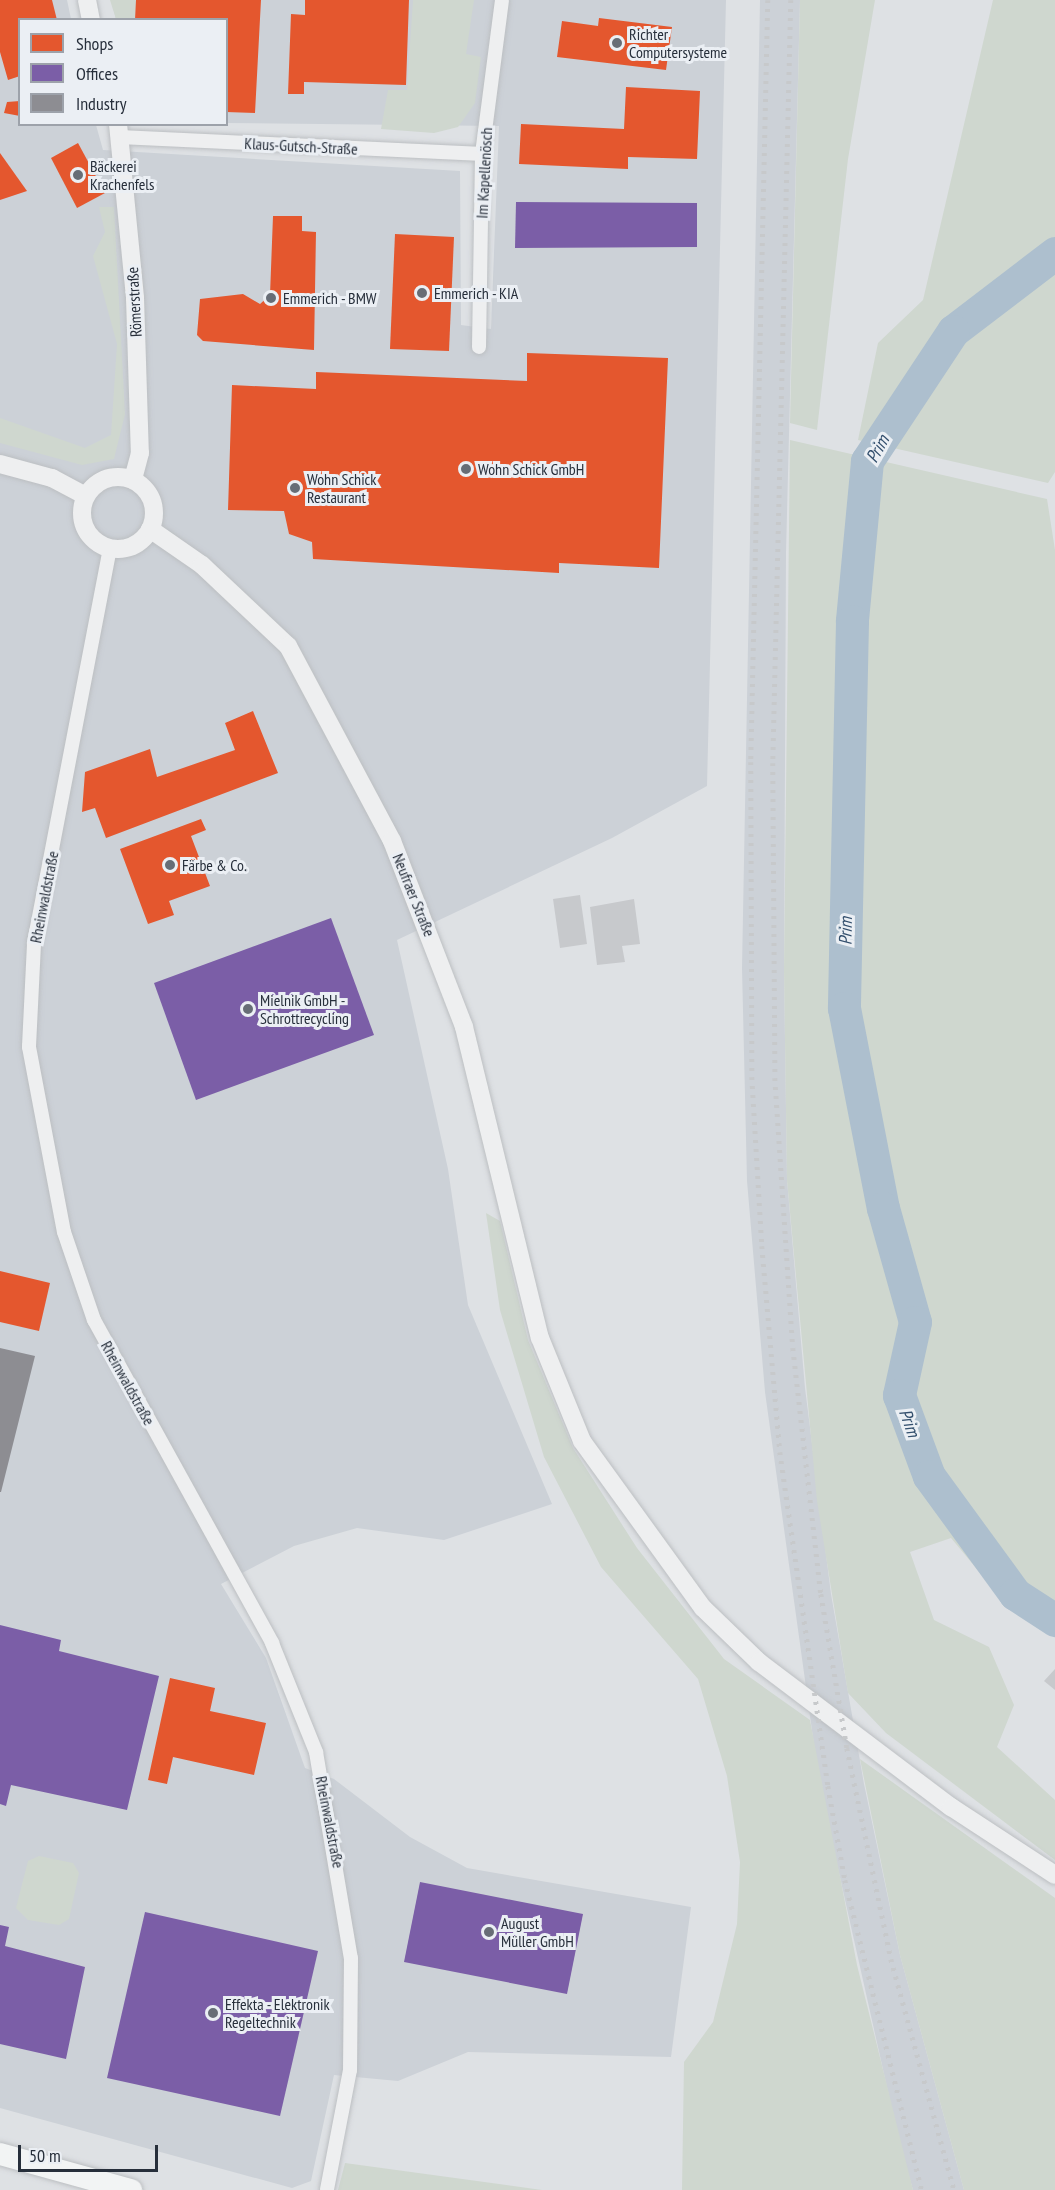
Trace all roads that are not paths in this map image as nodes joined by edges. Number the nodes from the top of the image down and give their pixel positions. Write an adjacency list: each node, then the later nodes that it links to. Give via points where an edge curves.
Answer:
1 (87, 0): 3 (street)
2 (502, 0): 5 (street, Im Kapellenösch)
3 (92, 18)
4 (119, 131): 5 (street, Klaus-Gutsch-Straße); 8 (street, Römerstraße, via 135,298 140,453)
5 (482, 154): 6 (street, Im Kapellenösch)
6 (480, 347)
7 (0, 464): 9 (street, via 52,478)
8 (133, 480): 9 (street, via 104,480); 10 (street, via 152,502)
9 (86, 496): 11 (street, via 86,530)
10 (150, 529): 11 (street, via 132,546); 12 (street, Neufraer Straße, via 202,565 288,646 392,841 464,1027 540,1338 582,1441 703,1608 759,1662 933,1794)
11 (110, 548): 15 (street, Rheinwaldstraße, via 34,944 29,1047 64,1232 94,1320 272,1643 316,1752 351,1958 350,2070)
12 (1055, 1875)
13 (0, 2154): 14 (main road)
14 (131, 2190)
15 (327, 2190)

